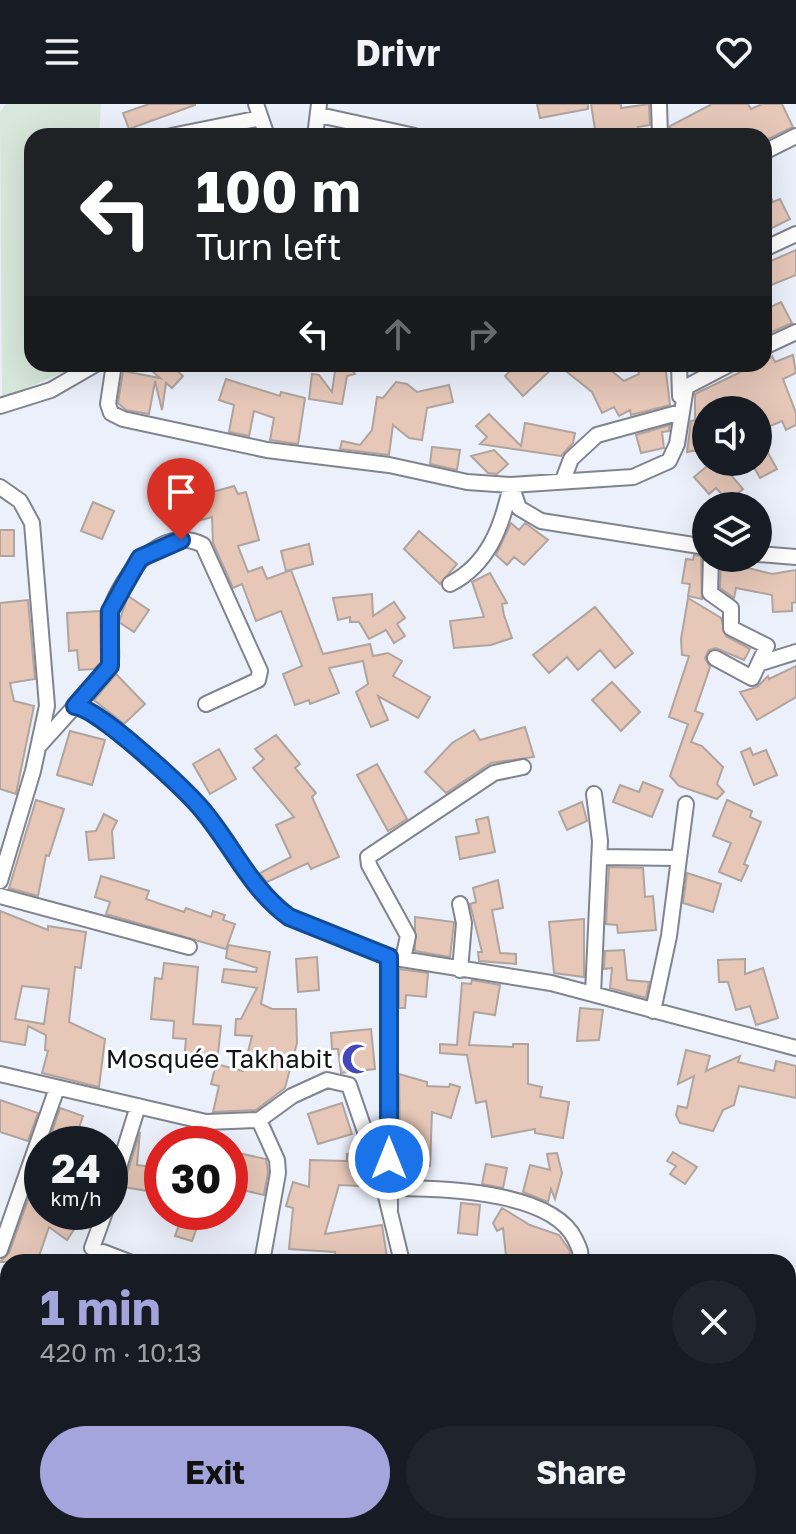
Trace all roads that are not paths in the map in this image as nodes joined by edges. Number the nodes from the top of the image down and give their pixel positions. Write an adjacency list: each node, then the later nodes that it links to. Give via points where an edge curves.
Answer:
1 (659, 104): 6 (street)
2 (319, 109): 5 (street)
3 (258, 111): 4 (street)
4 (199, 128)
5 (387, 128)
6 (660, 128)
7 (796, 136): 8 (street)
8 (772, 148)
9 (796, 234): 10 (street)
10 (772, 245)
11 (796, 332): 12 (street)
12 (772, 343)
13 (82, 372): 17 (street, via 51,390)
14 (113, 372): 20 (street, via 108,404 111,413 123,419 267,450)
15 (679, 372): 18 (street)
16 (715, 372): 18 (street, via 686,387)
17 (0, 406)
18 (681, 410): 19 (street, via 597,435 571,459); 19 (street, via 669,461 633,477)
19 (563, 480): 20 (street)
20 (511, 485): 22 (street, via 519,508 541,521); 26 (street, via 505,517 476,569)
21 (0, 487): 32 (street, via 20,501 32,523 48,689)
22 (692, 545)
23 (772, 555): 24 (street)
24 (796, 557)
25 (711, 572): 29 (street, via 710,593 731,608 731,628 767,646)
26 (450, 584)
27 (796, 652): 29 (street)
28 (715, 658): 29 (street, via 752,678)
29 (761, 663)
30 (206, 704): 31 (street, via 258,680 260,671 203,545 181,540 140,558 110,611 110,666)
31 (75, 706): 32 (street); 42 (street, via 116,730 199,805 277,908)
32 (38, 747): 38 (street)
33 (523, 767): 42 (street, via 494,773 368,857 408,936)
34 (594, 794): 36 (street)
35 (686, 804): 37 (street)
36 (599, 857): 37 (street); 44 (street)
37 (679, 858): 45 (street)
38 (0, 881)
39 (0, 896): 41 (street)
40 (460, 904): 43 (street)
41 (189, 947)
42 (396, 958): 43 (street); 52 (street)
43 (460, 970): 44 (street)
44 (593, 994): 45 (street)
45 (653, 1011): 46 (street)
46 (796, 1048)
47 (0, 1074): 48 (street)
48 (57, 1088): 49 (street); 55 (street)
49 (138, 1106): 50 (street, via 206,1122); 51 (street)
50 (259, 1120): 53 (street, via 327,1080 349,1085); 57 (street, via 278,1173)
51 (128, 1138)
52 (390, 1188): 53 (street); 59 (street, via 463,1189 526,1206 568,1226)
53 (390, 1210): 58 (street)
54 (101, 1230): 56 (street, via 97,1250)
55 (0, 1250)
56 (108, 1254)
57 (263, 1254)
58 (400, 1254)
59 (580, 1254)

